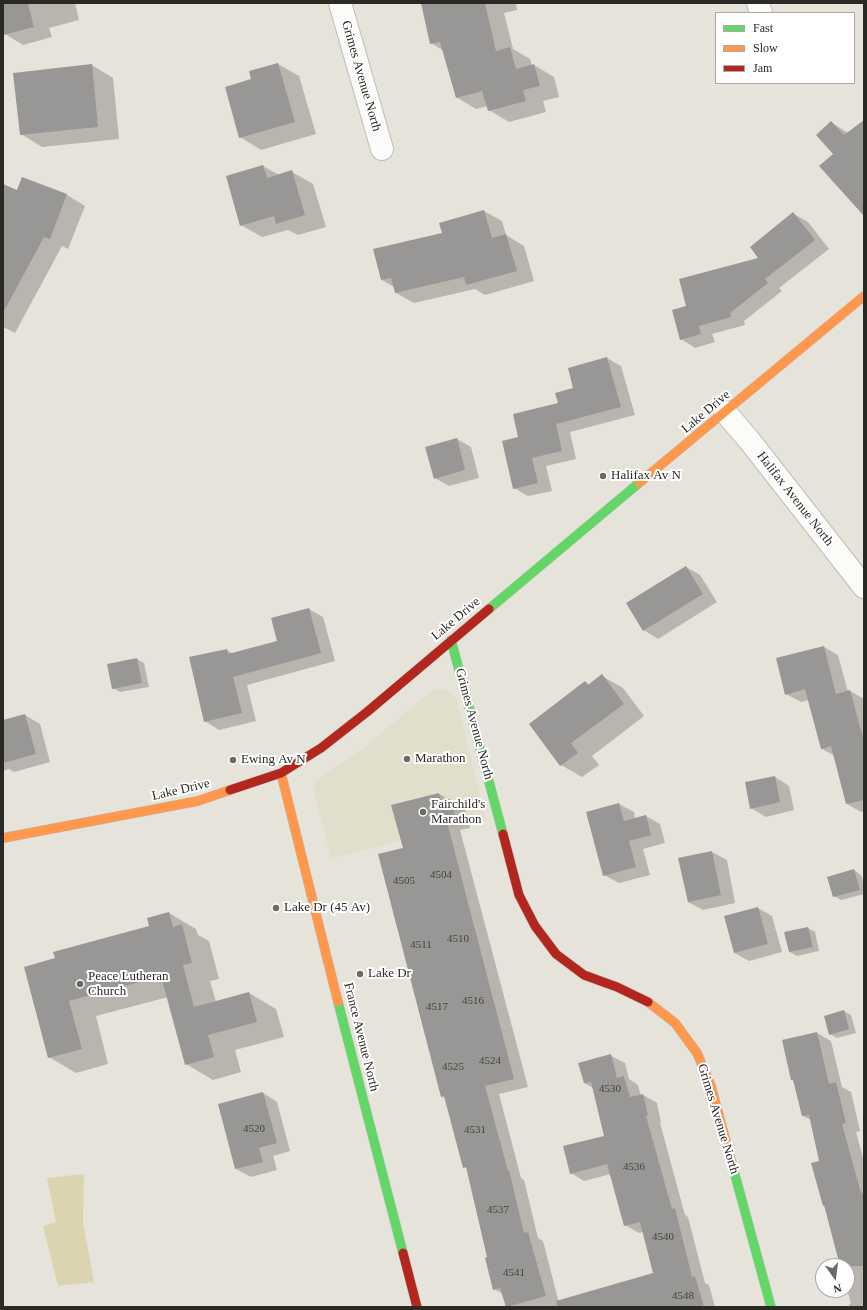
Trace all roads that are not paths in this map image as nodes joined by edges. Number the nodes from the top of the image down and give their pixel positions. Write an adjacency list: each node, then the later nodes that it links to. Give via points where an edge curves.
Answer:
1 (340, 3): 2 (street, Grimes Avenue North)
2 (382, 149)
3 (864, 296): 4 (street, Lake Drive)
4 (725, 412): 5 (street, Halifax Avenue North, via 750,440); 6 (street, Lake Drive)
5 (864, 587)
6 (451, 640): 7 (street, Lake Drive, via 321,748); 10 (street, Grimes Avenue North, via 519,895 534,926 556,954 584,975 648,1002 675,1023 698,1053 711,1086)
7 (281, 773): 8 (street, Lake Drive, via 198,801); 9 (street, France Avenue North)
8 (3, 838)
9 (417, 1307)
10 (771, 1307)

